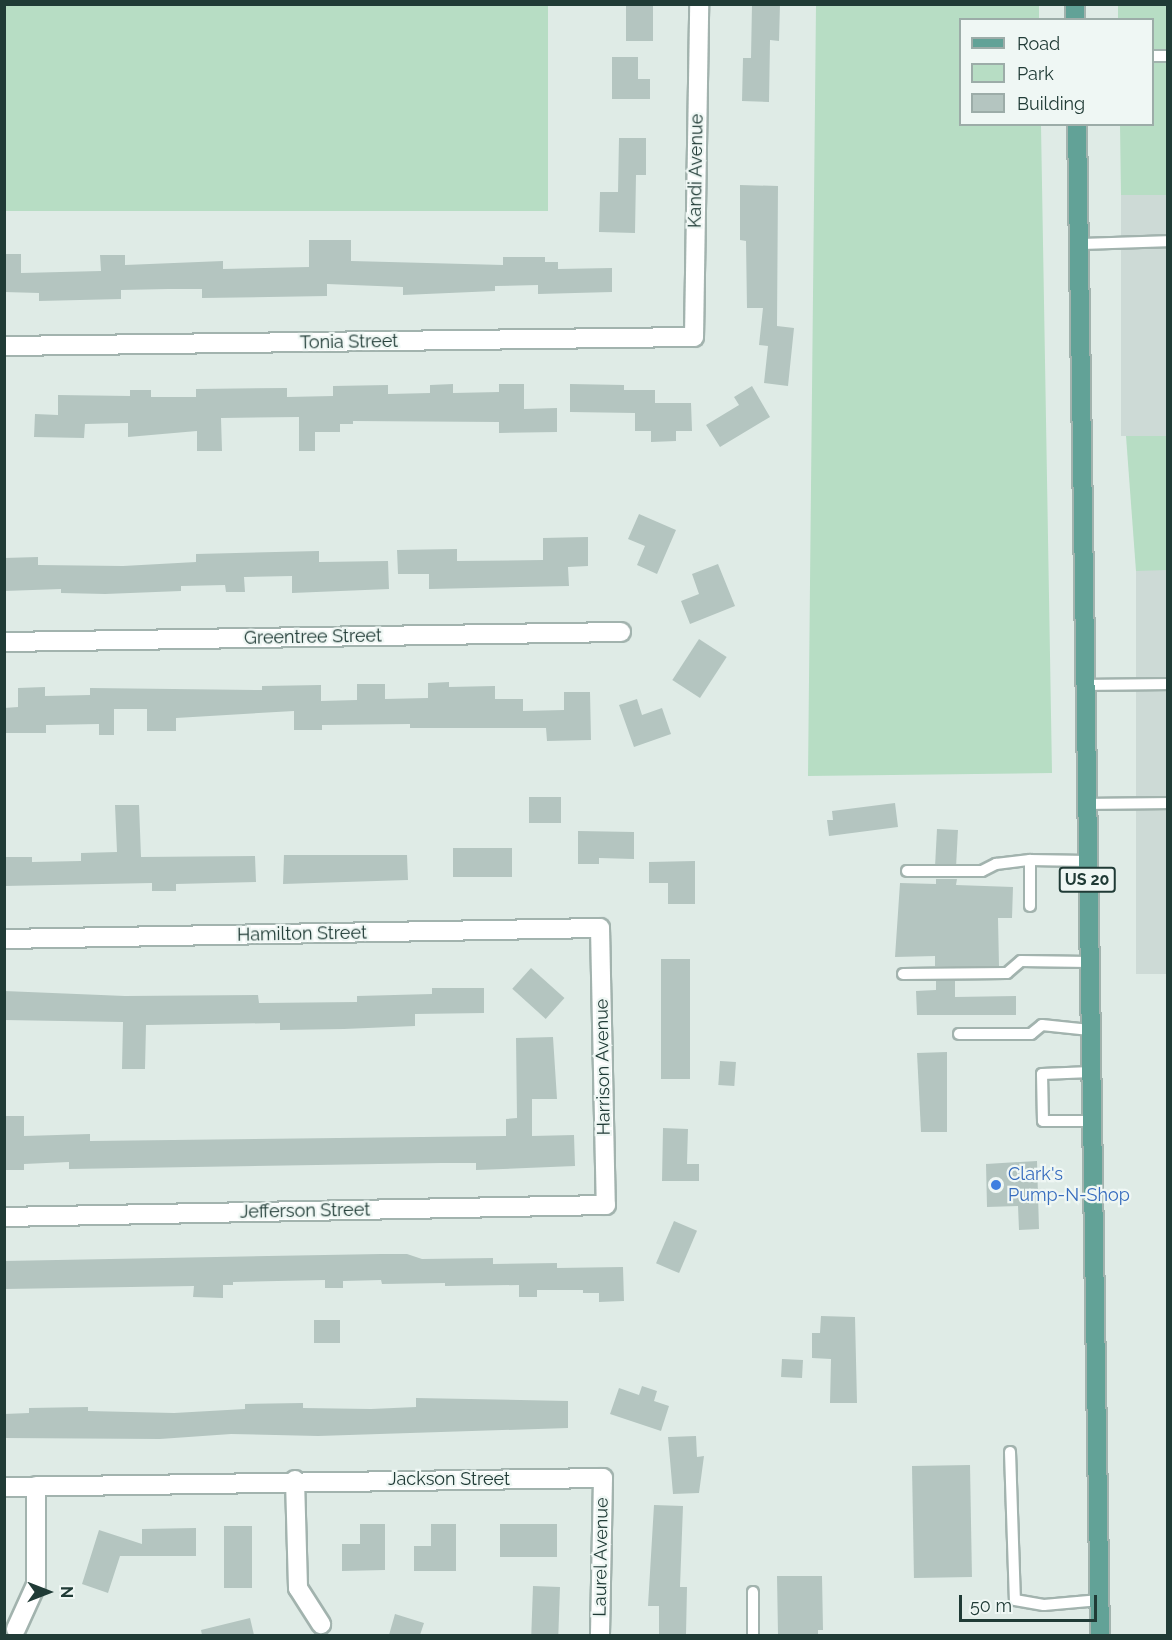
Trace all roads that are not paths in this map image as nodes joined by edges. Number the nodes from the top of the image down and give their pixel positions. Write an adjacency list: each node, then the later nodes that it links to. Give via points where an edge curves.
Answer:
1 (699, 4): 5 (street, Kandi Avenue)
2 (1077, 126): 4 (main road, US 20)
3 (1167, 241): 4 (lane)
4 (1080, 244): 10 (main road, US 20)
5 (694, 337): 6 (street, Tonia Street)
6 (4, 346)
7 (621, 632): 8 (street, Greentree Street)
8 (4, 642)
9 (1167, 684): 10 (lane)
10 (1085, 685): 12 (main road, US 20)
11 (1167, 803): 12 (lane)
12 (1086, 804): 14 (main road, US 20)
13 (1030, 860): 14 (lane); 15 (lane, via 996,864 982,871); 16 (lane)
14 (1087, 861): 19 (main road, US 20)
15 (907, 871)
16 (1030, 906)
17 (600, 928): 18 (street, Hamilton Street); 25 (street, Harrison Avenue)
18 (4, 939)
19 (1089, 963): 20 (lane, via 1021,961 1007,973); 21 (main road, US 20)
20 (903, 974)
21 (1090, 1030): 22 (lane, via 1042,1025 1031,1034); 23 (main road, US 20)
22 (958, 1034)
23 (1091, 1072): 24 (main road, US 20); 24 (lane, via 1042,1074 1043,1121)
24 (1092, 1121): 33 (main road, US 20)
25 (606, 1205): 26 (street, Jefferson Street)
26 (4, 1217)
27 (1010, 1452): 33 (lane, via 1011,1574 1016,1600 1044,1605)
28 (603, 1478): 29 (street, Jackson Street); 36 (street, Laurel Avenue)
29 (296, 1480): 30 (street, Jackson Street); 34 (street, via 298,1588)
30 (36, 1486): 31 (street, Jackson Street); 35 (street, via 36,1585)
31 (4, 1487)
32 (753, 1592): 37 (lane)
33 (1100, 1600): 38 (main road, US 20)
34 (321, 1624)
35 (16, 1629)
36 (600, 1635)
37 (753, 1635)
38 (1100, 1635)

